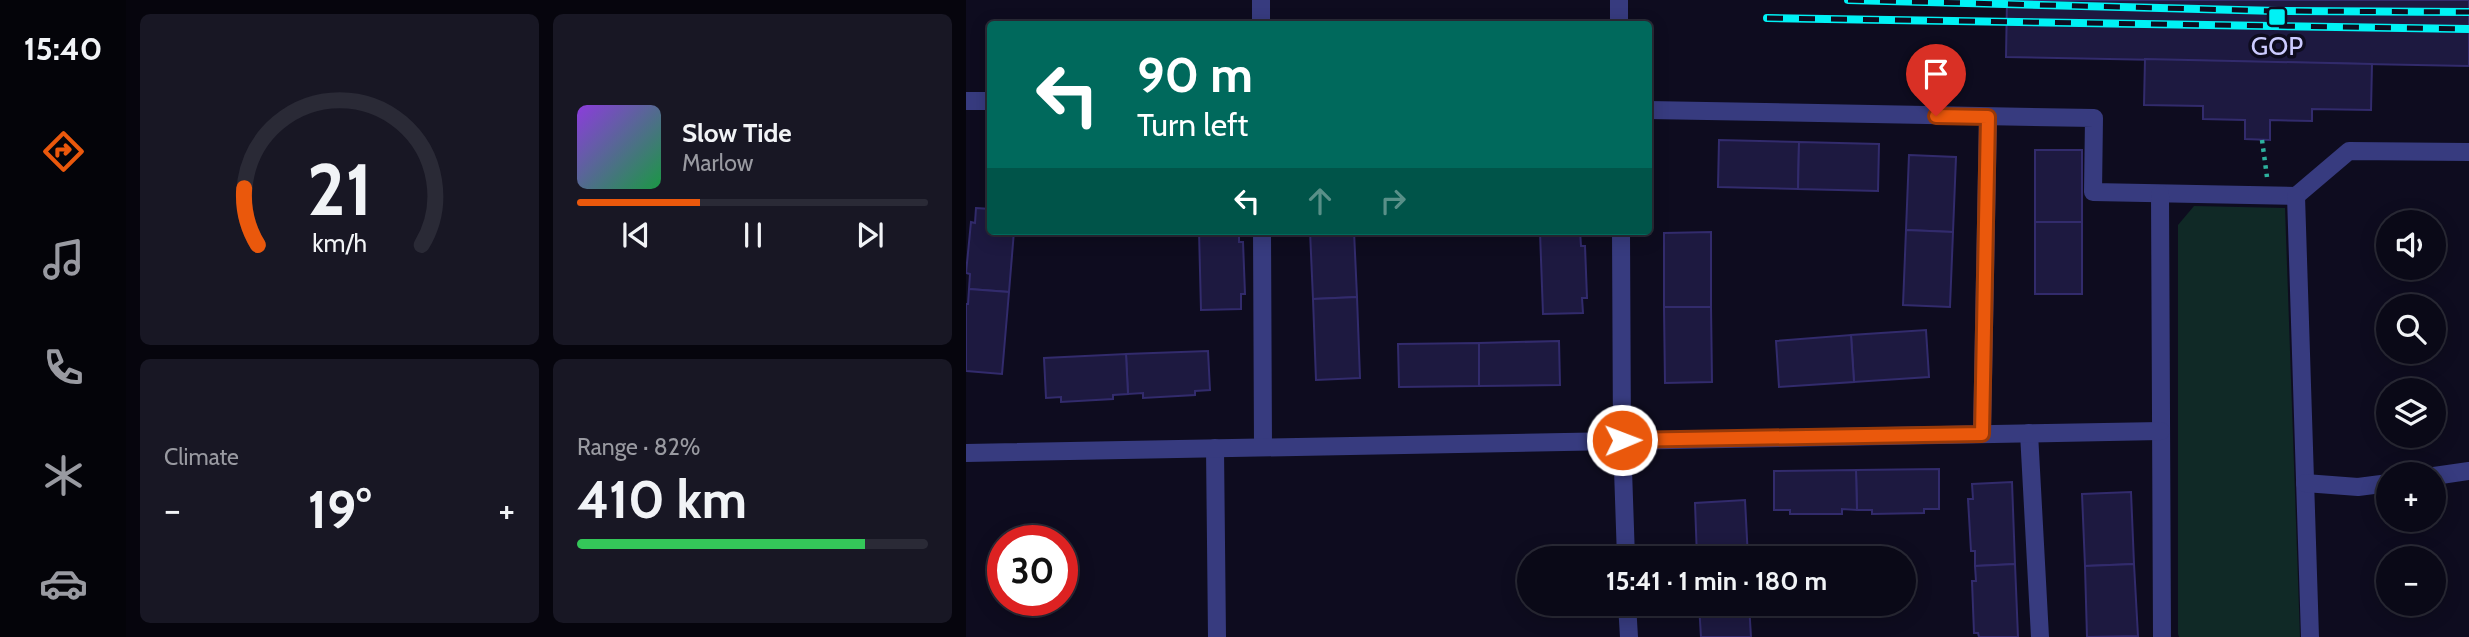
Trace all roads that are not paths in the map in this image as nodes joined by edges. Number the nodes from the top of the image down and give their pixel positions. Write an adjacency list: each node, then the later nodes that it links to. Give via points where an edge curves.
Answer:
1 (1261, 0): 3 (street)
2 (1619, 0): 4 (street)
3 (1261, 21)
4 (1619, 21)
5 (966, 100): 6 (street)
6 (987, 101)
7 (1652, 110): 8 (street)
8 (1988, 117): 10 (street, via 2094,118 2093,192); 16 (street)
9 (2469, 152): 11 (street, via 2349,151)
10 (2160, 194): 11 (street); 14 (street)
11 (2296, 196): 23 (street)
12 (1262, 235): 18 (street)
13 (1621, 235): 17 (street)
14 (2161, 431): 15 (street); 30 (street)
15 (2029, 433): 16 (street); 29 (street)
16 (1982, 434): 17 (street)
17 (1622, 440): 18 (street); 25 (street)
18 (1263, 447): 19 (street)
19 (1215, 448): 20 (street); 27 (street)
20 (966, 453)
21 (2469, 471): 22 (street)
22 (2446, 474)
23 (2305, 483): 24 (street); 31 (street)
24 (2376, 485)
25 (1626, 546)
26 (1628, 616): 28 (street)
27 (1217, 637)
28 (1629, 637)
29 (2040, 637)
30 (2162, 637)
31 (2310, 637)

